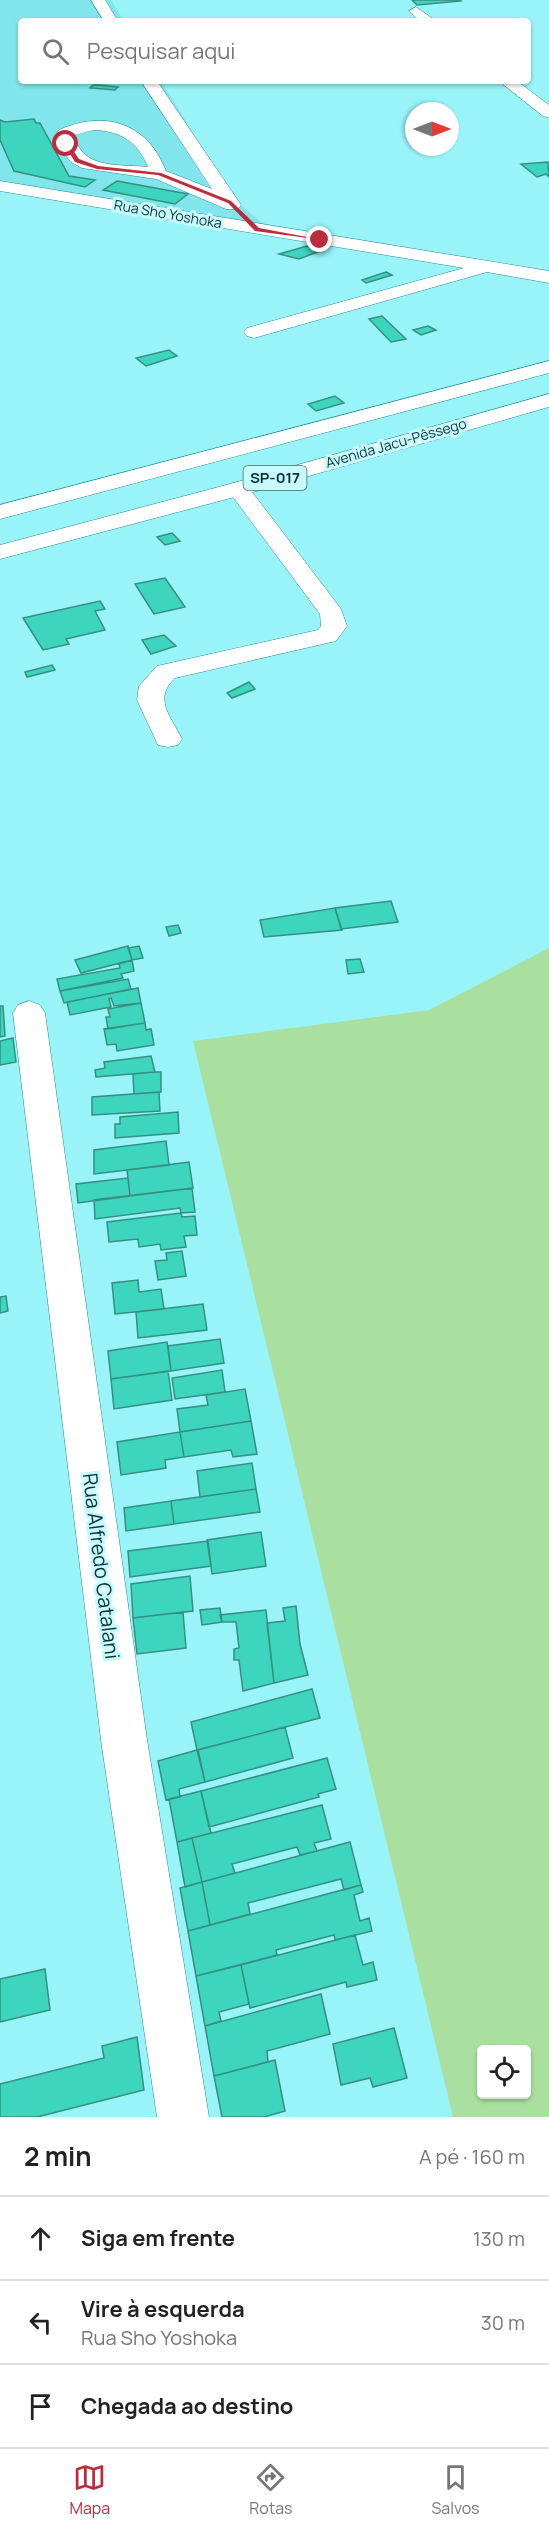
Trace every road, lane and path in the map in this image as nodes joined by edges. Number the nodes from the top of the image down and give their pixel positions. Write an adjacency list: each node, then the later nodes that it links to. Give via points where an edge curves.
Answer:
1 (98, 0): 3 (main road)
2 (416, 11): 4 (main road)
3 (109, 18)
4 (425, 18)
5 (151, 84): 10 (main road)
6 (511, 84): 7 (main road)
7 (549, 113)
8 (159, 174): 8 (main road, via 142,142 127,131 91,125 65,133 66,144 77,160 97,167); 10 (main road)
9 (0, 186): 11 (main road, Rua Sho Yoshoka)
10 (230, 202): 11 (main road)
11 (257, 230): 12 (main road, Rua Sho Yoshoka)
12 (490, 267): 13 (main road, Rua Sho Yoshoka); 14 (main road)
13 (549, 277)
14 (254, 332)
15 (549, 367): 18 (main road, Avenida Jacu-Pêssego / SP-017)
16 (549, 400): 17 (main road, Avenida Jacu-Pêssego / SP-017)
17 (238, 489): 19 (main road, Avenida Jacu-Pêssego / SP-017); 20 (main road, via 332,614 334,626 327,636 166,672 152,686 150,700)
18 (0, 512)
19 (0, 552)
20 (168, 739)
21 (29, 1013): 22 (main road, Rua Alfredo Catalani, via 124,1740)
22 (183, 2117)

